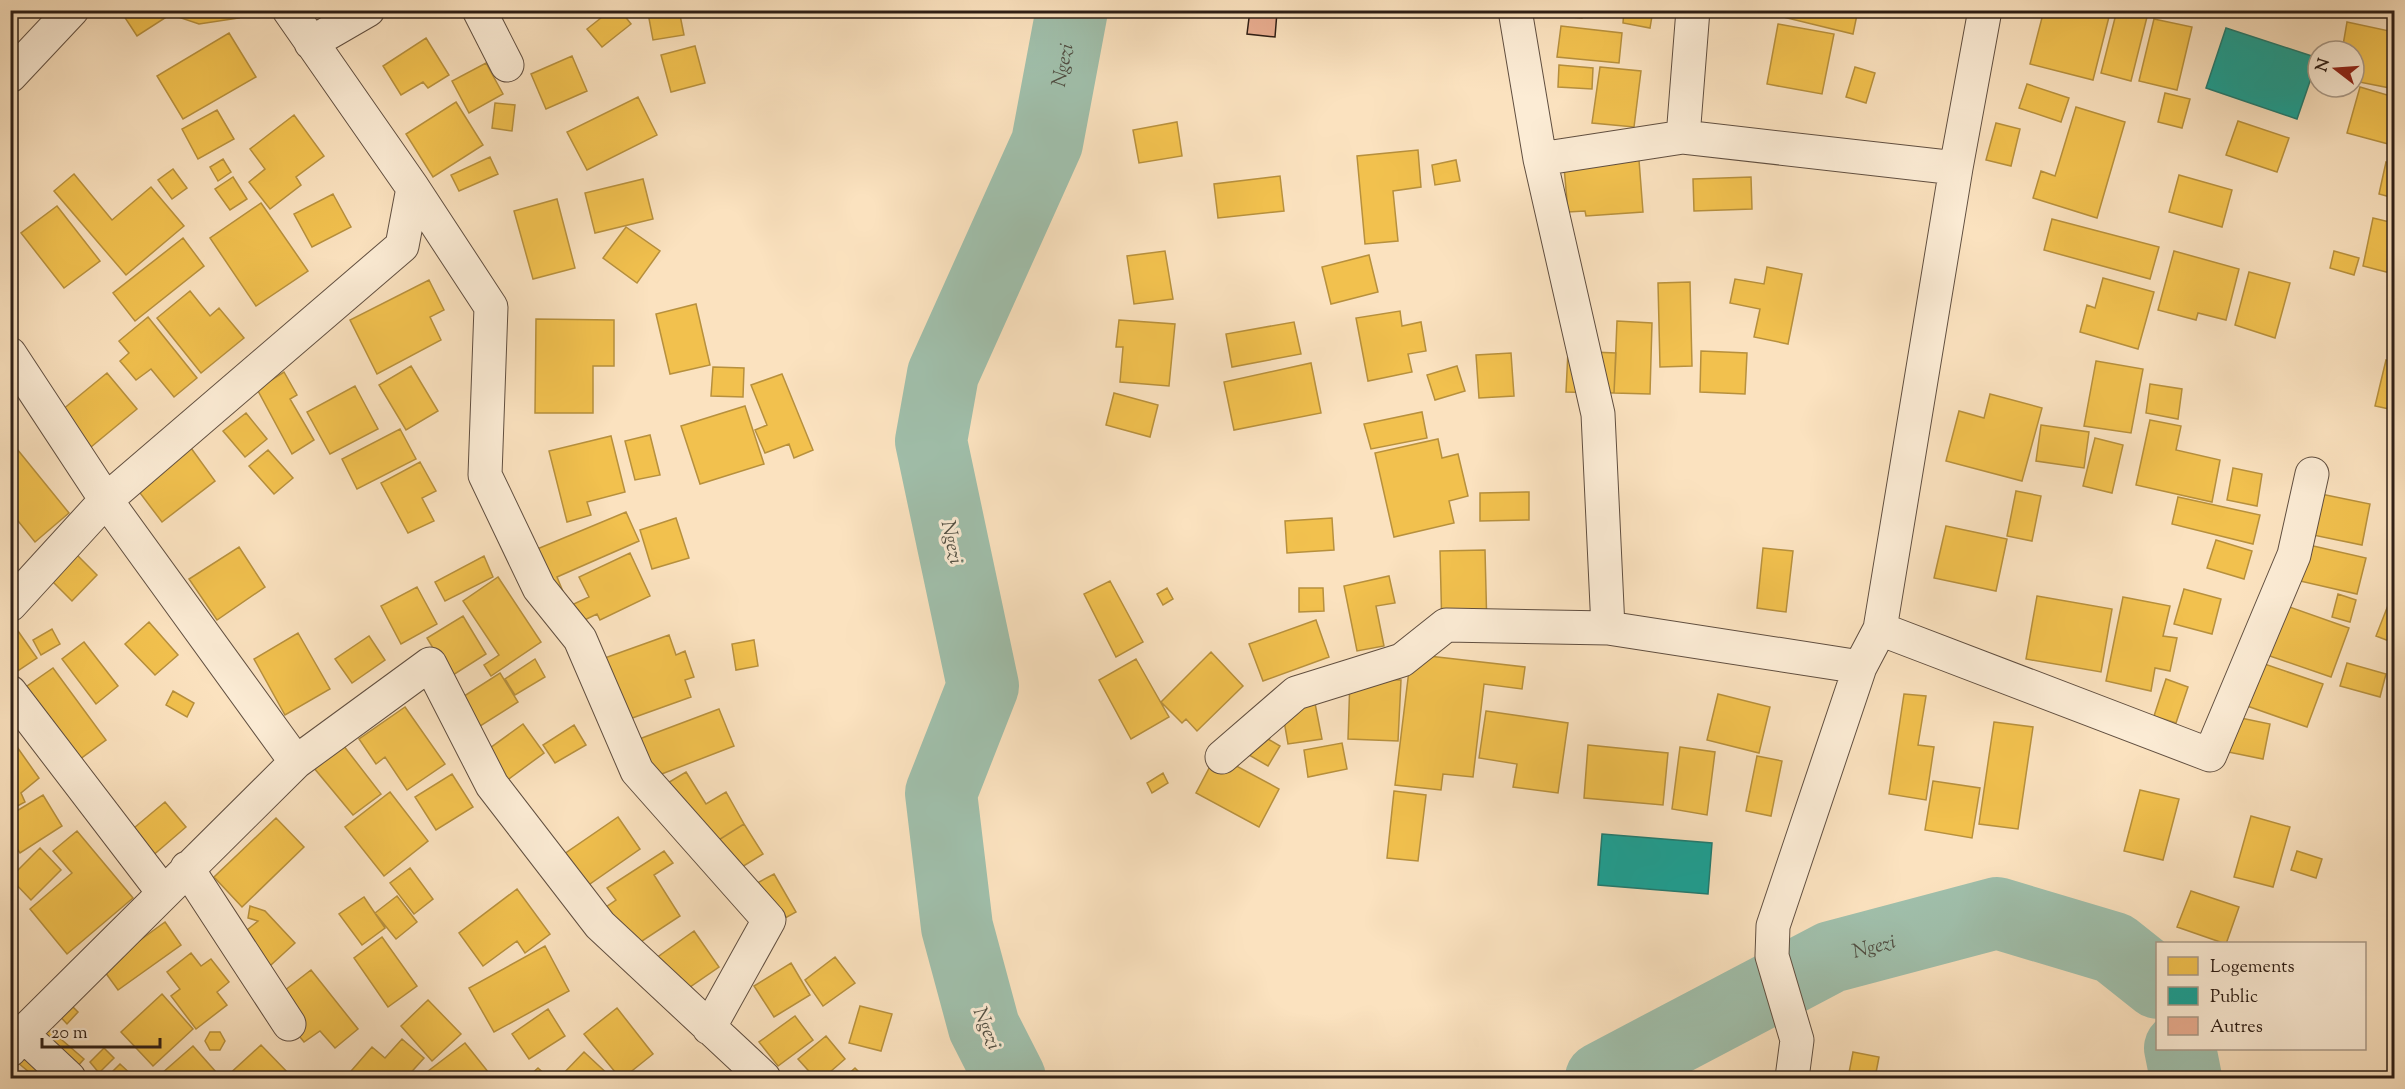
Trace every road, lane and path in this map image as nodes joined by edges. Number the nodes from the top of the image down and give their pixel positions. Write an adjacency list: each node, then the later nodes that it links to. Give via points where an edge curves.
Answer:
1 (72, 10): 10 (street)
2 (289, 10): 8 (street)
3 (368, 10): 8 (street)
4 (479, 10): 9 (street)
5 (1515, 10): 12 (street)
6 (1693, 10): 11 (street)
7 (1985, 10): 13 (street)
8 (311, 43): 14 (street)
9 (507, 65)
10 (10, 76)
11 (1683, 137): 12 (street); 13 (street)
12 (1540, 159): 19 (street, via 1598,414)
13 (1956, 168): 20 (street)
14 (413, 188): 17 (street, via 402,246); 28 (street, via 491,307 484,475 534,578 580,639 637,771 769,920)
15 (10, 354): 17 (street)
16 (2312, 474): 20 (street, via 2294,555 2210,755)
17 (106, 500): 18 (street); 24 (street)
18 (10, 604)
19 (1608, 628): 21 (street); 23 (street, via 1446,625 1402,660 1296,693)
20 (1880, 629): 21 (street)
21 (1860, 667): 32 (street, via 1773,926 1772,956 1797,1040)
22 (10, 692): 26 (street)
23 (1222, 757)
24 (296, 762): 25 (street); 28 (street, via 430,664 492,785 600,925)
25 (187, 868): 26 (street); 27 (street)
26 (163, 892): 29 (street)
27 (289, 1024)
28 (709, 1028): 30 (street)
29 (16, 1042): 31 (street)
30 (758, 1077)
31 (69, 1078)
32 (1792, 1078)

